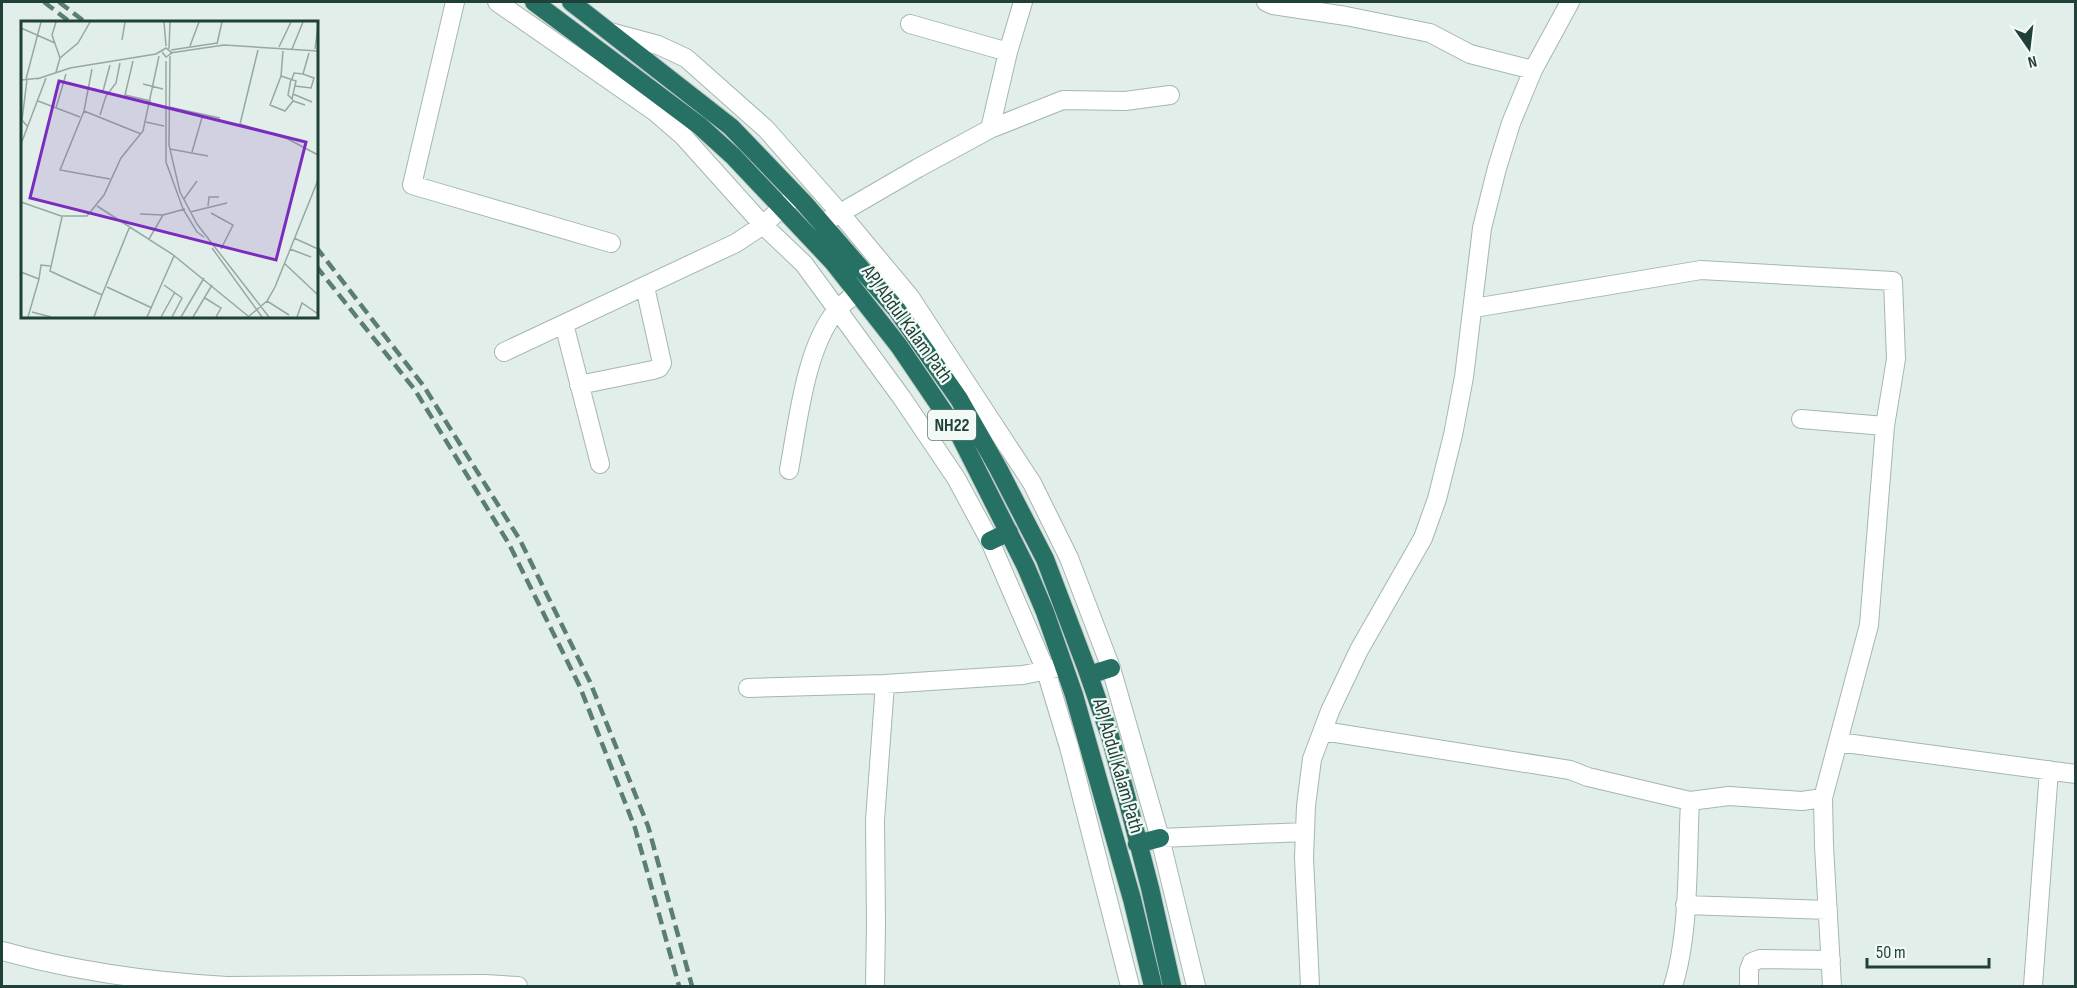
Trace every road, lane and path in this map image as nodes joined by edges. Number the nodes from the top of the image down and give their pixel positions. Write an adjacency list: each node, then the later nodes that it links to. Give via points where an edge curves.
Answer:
1 (455, 2): 20 (street, via 412,185)
2 (497, 2): 12 (street, NH22)
3 (534, 2): 12 (highway, APJ Abdul Kalam Path / NH22)
4 (571, 2): 9 (highway, APJ Abdul Kalam Path / NH22)
5 (1023, 2): 10 (street)
6 (1266, 2): 11 (street, via 1430,33 1470,54)
7 (1570, 2): 11 (street)
8 (910, 24): 10 (street)
9 (610, 32): 15 (highway, APJ Abdul Kalam Path / NH22, via 731,127); 17 (street, NH22, via 658,45 686,58 766,129)
10 (1008, 52): 14 (street)
11 (1533, 70): 23 (street, via 1497,168 1482,228)
12 (636, 88): 16 (highway, APJ Abdul Kalam Path / NH22, via 700,126); 19 (street, NH22)
13 (1170, 95): 14 (street, via 1125,101 1064,100)
14 (990, 129): 17 (street)
15 (796, 195): 16 (street); 18 (highway, APJ Abdul Kalam Path / NH22)
16 (782, 208): 19 (street); 22 (highway, APJ Abdul Kalam Path / NH22)
17 (840, 213): 18 (street); 35 (street, NH22, via 910,297 1032,483 1070,558)
18 (822, 224): 37 (highway, APJ Abdul Kalam Path / NH22, via 897,310 959,399 1045,559)
19 (763, 225): 21 (street, via 736,243); 24 (street, NH22, via 804,264)
20 (611, 243)
21 (645, 287): 25 (street); 27 (street, via 662,363 659,368)
22 (857, 292): 24 (street); 32 (highway, APJ Abdul Kalam Path / NH22, via 960,436)
23 (1473, 308): 29 (street, via 1701,270 1893,281 1896,359); 40 (street, via 1464,377 1437,499 1423,538 1359,650)
24 (837, 310): 31 (street, via 820,336 805,387); 33 (street, NH22, via 956,478)
25 (564, 324): 26 (street); 27 (street)
26 (504, 352)
27 (579, 385): 30 (street)
28 (1801, 419): 29 (street)
29 (1885, 426): 41 (street, via 1869,625)
30 (600, 464)
31 (789, 470)
32 (1009, 532): 33 (highway); 34 (highway, APJ Abdul Kalam Path / NH22)
33 (990, 542): 36 (street, NH22)
34 (1064, 666): 36 (street); 56 (highway, APJ Abdul Kalam Path / NH22, via 1117,843)
35 (1111, 668): 37 (highway); 47 (street, NH22)
36 (1046, 672): 38 (street); 55 (street, NH22)
37 (1089, 675): 48 (highway, APJ Abdul Kalam Path / NH22, via 1110,736)
38 (885, 684): 39 (street); 54 (street, via 875,820)
39 (748, 688)
40 (1323, 731): 45 (street, via 1570,770); 46 (street, via 1312,759)
41 (1838, 742): 42 (street); 44 (street)
42 (2049, 770): 43 (street); 63 (street)
43 (2076, 774)
44 (1823, 798): 45 (street, via 1802,801 1729,796); 50 (street)
45 (1690, 801): 49 (street)
46 (1305, 832): 47 (street); 59 (street)
47 (1160, 838): 48 (highway); 58 (street, NH22)
48 (1137, 843): 57 (highway, APJ Abdul Kalam Path / NH22)
49 (1685, 905): 50 (street); 60 (street)
50 (1828, 910): 52 (street)
51 (2, 951): 53 (street, via 46,962 186,984)
52 (1831, 960): 61 (street, via 1760,959 1752,962); 62 (street)
53 (518, 987)
54 (875, 987)
55 (1130, 987)
56 (1153, 987)
57 (1172, 987)
58 (1196, 987)
59 (1310, 987)
60 (1673, 987)
61 (1749, 987)
62 (1833, 987)
63 (2033, 987)

